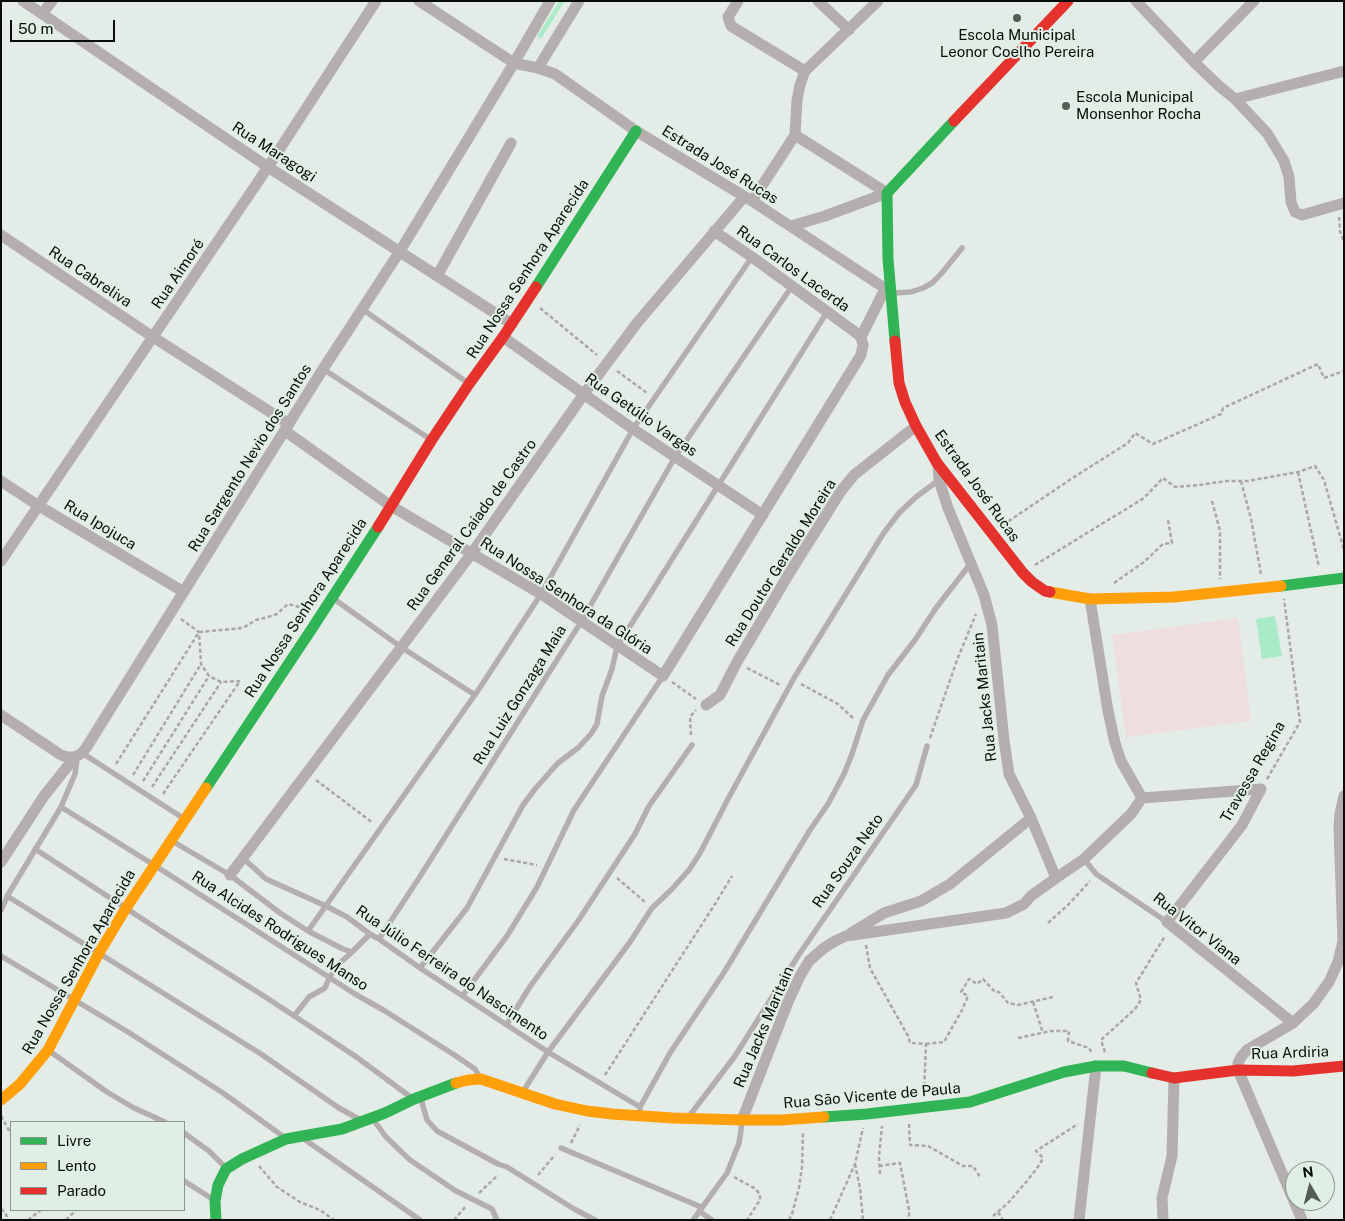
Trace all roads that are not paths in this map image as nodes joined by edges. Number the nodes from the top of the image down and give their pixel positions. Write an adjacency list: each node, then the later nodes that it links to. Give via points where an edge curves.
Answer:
1 (23, 1): 13 (street, Rua Maragogi)
2 (52, 1): 13 (street)
3 (376, 1): 24 (street, Rua Aimoré)
4 (420, 1): 16 (street)
5 (550, 1): 16 (street, Rua Sargento Nevio dos Santos)
6 (579, 1): 17 (street)
7 (738, 1): 18 (street, via 728,18 731,26)
8 (818, 1): 14 (street)
9 (878, 1): 14 (street)
10 (1068, 1): 25 (street)
11 (1136, 1): 15 (street)
12 (1254, 1): 15 (street)
13 (42, 14): 24 (street, Rua Maragogi)
14 (849, 30): 18 (street)
15 (1194, 62): 20 (street)
16 (514, 63): 17 (street, Estrada José Rucas); 32 (street, Rua Sargento Nevio dos Santos)
17 (538, 68): 21 (street, Estrada José Rucas, via 555,74)
18 (805, 71): 22 (street, via 797,100)
19 (1344, 71): 20 (street)
20 (1235, 99): 27 (street, via 1267,133 1284,161 1295,212 1302,215)
21 (636, 131): 26 (street, Estrada José Rucas); 39 (street, Rua Nossa Senhora Aparecida)
22 (795, 135): 25 (street); 26 (street, Rua General Caiado de Castro)
23 (511, 143): 34 (street)
24 (268, 167): 32 (street, Rua Maragogi); 41 (street, Rua Aimoré)
25 (887, 193): 28 (street); 36 (street)
26 (748, 199): 28 (street, Estrada José Rucas); 29 (street, Rua General Caiado de Castro)
27 (1341, 203)
28 (791, 226): 36 (street, Estrada José Rucas)
29 (714, 231): 33 (street, Rua Carlos Lacerda); 45 (street, Rua General Caiado de Castro, via 637,323)
30 (1, 235): 41 (street, Rua Cabreliva)
31 (962, 248): 36 (lane, via 932,283 911,292)
32 (400, 251): 34 (street, Rua Maragogi); 37 (street, Rua Sargento Nevio dos Santos)
33 (752, 258): 35 (street, Rua Carlos Lacerda); 48 (lane)
34 (437, 276): 39 (street, Rua Maragogi)
35 (792, 286): 38 (street, Rua Carlos Lacerda); 50 (lane, Rua Luiz Gonzaga Maia)
36 (889, 291): 40 (street); 46 (street, Estrada José Rucas, via 899,382)
37 (362, 309): 43 (street, Rua Sargento Nevio dos Santos); 44 (lane)
38 (827, 312): 40 (street, Rua Carlos Lacerda); 54 (lane)
39 (512, 324): 42 (street, Rua Nossa Senhora Aparecida)
40 (858, 334): 57 (street, via 863,345 861,355)
41 (153, 337): 47 (street, Rua Cabreliva); 55 (street, Rua Aimoré)
42 (503, 337): 44 (street, Rua Nossa Senhora Aparecida); 45 (street, Rua Getúlio Vargas)
43 (323, 369): 47 (street, Rua Sargento Nevio dos Santos); 49 (lane)
44 (470, 384): 49 (street, Rua Nossa Senhora Aparecida)
45 (584, 394): 48 (street, Rua Getúlio Vargas); 58 (street, Rua General Caiado de Castro)
46 (916, 426): 51 (street, Estrada José Rucas); 71 (street, Rua Doutor Geraldo Moreira, via 854,475 845,486 790,572 720,695)
47 (287, 428): 56 (street, Rua Nossa Senhora da Glória); 62 (street, Rua Sargento Nevio dos Santos)
48 (632, 429): 50 (street, Rua Getúlio Vargas); 63 (lane)
49 (432, 441): 56 (street, Rua Nossa Senhora Aparecida)
50 (675, 457): 54 (street, Rua Getúlio Vargas); 66 (lane, Rua Luiz Gonzaga Maia)
51 (937, 462): 52 (street, Rua Jacks Maritain); 65 (street, Estrada José Rucas, via 1032,582 1045,591)
52 (939, 480): 60 (street, Rua Jacks Maritain); 109 (lane, via 910,502 884,534 793,680 689,870 652,908)
53 (1, 481): 55 (street, Rua Ipojuca)
54 (719, 486): 57 (street, Rua Getúlio Vargas); 68 (lane)
55 (39, 506): 59 (street, Rua Aimoré); 62 (street, Rua Ipojuca)
56 (391, 506): 58 (street, Rua Nossa Senhora da Glória); 64 (street, Rua Nossa Senhora Aparecida)
57 (763, 515): 69 (street)
58 (472, 553): 63 (street, Rua Nossa Senhora da Glória); 67 (street, Rua General Caiado de Castro)
59 (1, 561)
60 (971, 563): 80 (street, Rua Jacks Maritain, via 992,625 1009,774); 118 (lane, via 888,676 863,720 844,774 828,804 670,1053)
61 (1344, 578): 65 (street, Estrada José Rucas, via 1174,597)
62 (184, 592): 75 (street, Rua Sargento Nevio dos Santos, via 86,748)
63 (541, 594): 66 (street, Rua Nossa Senhora da Glória); 70 (lane)
64 (332, 598): 67 (lane); 79 (street, Rua Nossa Senhora Aparecida)
65 (1090, 599): 77 (street, via 1115,743 1121,761)
66 (581, 622): 68 (street, Rua Nossa Senhora da Glória); 97 (lane, Rua Luiz Gonzaga Maia)
67 (401, 647): 70 (lane); 83 (street, Rua General Caiado de Castro)
68 (617, 647): 69 (street, Rua Nossa Senhora da Glória); 101 (lane, via 597,724 591,734 558,763 523,805 467,908)
69 (663, 676): 103 (lane, via 574,810 537,887 507,936)
70 (475, 695): 90 (lane)
71 (706, 705)
72 (1, 715): 75 (street, via 61,755)
73 (692, 745): 107 (lane)
74 (926, 746): 119 (lane, Rua Souza Neto, via 916,785 798,956 735,1056)
75 (78, 755): 78 (lane, via 75,774); 79 (lane, via 112,772); 85 (street, Rua Sargento Nevio dos Santos, via 44,796)
76 (1344, 796): 106 (street, via 1339,828 1342,948 1329,982 1314,1003)
77 (1142, 798): 84 (street, via 1131,814); 93 (street, Travessa Regina, via 1261,789 1242,825)
78 (61, 807): 82 (lane); 86 (lane, Rua Alcides Rodrigues Manso)
79 (185, 818): 81 (street, Rua Nossa Senhora Aparecida)
80 (1031, 818): 88 (street, Rua Jacks Maritain); 96 (street, via 950,884 921,902 884,913)
81 (171, 840): 86 (street, Rua Nossa Senhora Aparecida); 87 (lane)
82 (35, 849): 89 (lane); 91 (lane)
83 (243, 858): 87 (street, Rua General Caiado de Castro); 90 (lane, Rua Júlio Ferreira do Nascimento, via 266,879)
84 (1084, 859): 88 (street); 93 (lane, Rua Vitor Viana, via 1096,874)
85 (1, 862)
86 (154, 865): 91 (street, Rua Nossa Senhora Aparecida); 102 (lane, Rua Alcides Rodrigues Manso)
87 (230, 875): 94 (lane)
88 (1056, 878): 96 (street, Rua Jacks Maritain, via 1024,904 1006,913)
89 (7, 896): 92 (lane); 99 (lane)
90 (326, 906): 94 (lane); 95 (lane, Rua Júlio Ferreira do Nascimento)
91 (126, 908): 99 (street, Rua Nossa Senhora Aparecida); 105 (lane)
92 (1, 910)
93 (1169, 924): 106 (street, Rua Vitor Viana)
94 (308, 931): 98 (lane)
95 (370, 934): 97 (lane, Rua Júlio Ferreira do Nascimento); 98 (lane)
96 (846, 936): 121 (street, Rua Jacks Maritain, via 809,961 800,976)
97 (379, 939): 101 (lane, Rua Júlio Ferreira do Nascimento)
98 (352, 952): 102 (lane)
99 (99, 953): 104 (street, Rua Nossa Senhora Aparecida); 120 (lane, via 261,1054 339,1108)
100 (1, 956): 104 (lane)
101 (420, 968): 103 (lane, Rua Júlio Ferreira do Nascimento)
102 (329, 978): 105 (lane, via 325,988 309,998); 114 (lane, Rua Alcides Rodrigues Manso, via 456,1056 475,1069)
103 (463, 996): 107 (lane, Rua Júlio Ferreira do Nascimento)
104 (75, 1000): 108 (street, Rua Nossa Senhora Aparecida); 125 (lane, via 222,1093)
105 (294, 1016): 116 (lane)
106 (1293, 1023): 112 (street, via 1247,1050 1238,1063)
107 (507, 1024): 109 (lane, Rua Júlio Ferreira do Nascimento)
108 (48, 1050): 117 (street, Rua Nossa Senhora Aparecida, via 20,1084); 122 (lane, via 107,1092)
109 (548, 1052): 115 (lane); 118 (lane, Rua Júlio Ferreira do Nascimento)
110 (1096, 1066): 113 (street, Rua São Vicente de Paula, via 1124,1066); 121 (street, Rua São Vicente de Paula, via 1064,1072 970,1102 866,1114); 137 (street)
111 (1344, 1066): 112 (street, Rua Ardiria, via 1293,1071)
112 (1238, 1070): 113 (street, Rua São Vicente de Paula); 139 (street)
113 (1174, 1078): 138 (street, via 1172,1156 1162,1198)
114 (481, 1079): 115 (street); 116 (street, via 451,1084)
115 (522, 1092): 118 (street, via 554,1104 588,1111 612,1114)
116 (417, 1098): 120 (street); 134 (lane, via 427,1120 437,1131 507,1167)
117 (1, 1100)
118 (640, 1111): 119 (street)
119 (687, 1119): 121 (street)
120 (368, 1120): 124 (street, via 342,1130); 133 (lane, via 410,1160 456,1191 492,1209)
121 (742, 1120): 130 (lane, via 739,1143 727,1173)
122 (163, 1121)
123 (185, 1134): 127 (lane, via 209,1151)
124 (300, 1136): 125 (street); 132 (lane)
125 (286, 1139): 127 (street)
126 (564, 1149): 130 (lane)
127 (226, 1169): 129 (street)
128 (185, 1183): 129 (lane)
129 (214, 1201): 131 (street)
130 (700, 1209): 135 (lane); 136 (lane)
131 (216, 1220)
132 (420, 1220)
133 (497, 1220)
134 (595, 1220)
135 (693, 1220)
136 (712, 1220)
137 (1079, 1220)
138 (1163, 1220)
139 (1302, 1220)

